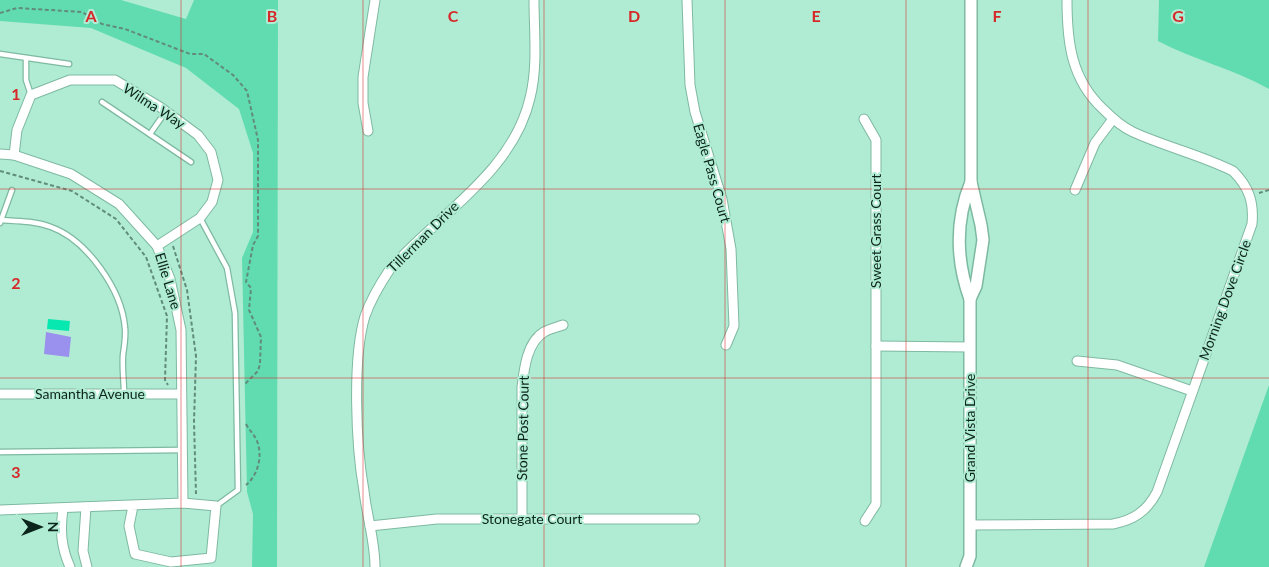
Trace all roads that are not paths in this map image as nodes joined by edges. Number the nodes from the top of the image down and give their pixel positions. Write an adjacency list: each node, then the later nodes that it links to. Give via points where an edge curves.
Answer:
1 (375, 0): 14 (street, via 363,77)
2 (534, 0): 47 (street, Tillerman Drive, via 534,80 524,120 515,138 491,170 390,269 365,316 358,355 359,448)
3 (687, 0): 27 (street, Eagle Pass Court, via 690,85 722,199 731,249 734,326)
4 (971, 0): 19 (street, Grand Vista Drive)
5 (1067, 0): 13 (street, Morning Dove Circle, via 1073,64 1089,94)
6 (0, 54): 7 (lane)
7 (26, 58): 8 (lane); 9 (lane, via 26,80)
8 (69, 64)
9 (31, 95): 11 (street, Wilma Way, via 70,80 115,80); 17 (street, via 17,130)
10 (102, 102): 15 (lane)
11 (166, 111): 15 (lane); 22 (street, Wilma Way, via 198,135 211,152 218,180 212,202)
12 (864, 119): 28 (street, Sweet Grass Court, via 876,140)
13 (1113, 119): 21 (street, via 1091,150); 31 (street, Morning Dove Circle, via 1132,132 1233,171 1251,196 1252,224)
14 (368, 132)
15 (150, 134): 18 (lane)
16 (0, 154): 17 (street, Ellie Lane)
17 (14, 156): 24 (street, Ellie Lane, via 71,174 119,204)
18 (191, 162)
19 (970, 182): 25 (street, Grand Vista Drive, via 958,240 965,287); 25 (street, Grand Vista Drive, via 983,240 976,286)
20 (12, 190): 23 (lane)
21 (1075, 190)
22 (200, 218): 24 (street, Wilma Way); 39 (lane, via 227,268 235,313 238,490)
23 (1, 222): 33 (lane, via 32,222 52,227 73,239 108,277 125,328)
24 (157, 246): 34 (street, Ellie Lane, via 170,279 181,330)
25 (970, 299): 29 (street, Grand Vista Drive)
26 (563, 326): 43 (street, Stone Post Court, via 544,332 536,340 524,370)
27 (726, 345)
28 (876, 346): 29 (street); 45 (street, Sweet Grass Court, via 876,504)
29 (970, 346): 46 (street, Grand Vista Drive)
30 (1077, 361): 31 (street, via 1117,365)
31 (1192, 391): 46 (street, Morning Dove Circle, via 1157,492 1152,502 1136,517 1113,524)
32 (0, 394): 33 (street, Samantha Avenue)
33 (124, 394): 34 (street, Samantha Avenue)
34 (177, 394): 35 (street, Ellie Lane)
35 (182, 450): 36 (lane); 37 (street, Ellie Lane)
36 (0, 452)
37 (183, 503): 38 (street); 39 (street)
38 (133, 506): 39 (street, via 129,526 136,554 171,562 211,558); 40 (street)
39 (216, 506)
40 (86, 507): 41 (street); 51 (street, via 83,550)
41 (63, 509): 42 (street); 50 (street, via 60,531 64,555)
42 (0, 510)
43 (522, 519): 44 (street, Stonegate Court); 47 (street, Stonegate Court, via 437,519)
44 (695, 519)
45 (865, 521)
46 (970, 525): 49 (street, Grand Vista Drive)
47 (370, 526): 48 (street, Tillerman Drive)
48 (375, 552): 52 (street, Tillerman Drive); 53 (street, Tillerman Drive)
49 (970, 563)
50 (70, 567)
51 (87, 567)
52 (375, 567)
53 (382, 567)

